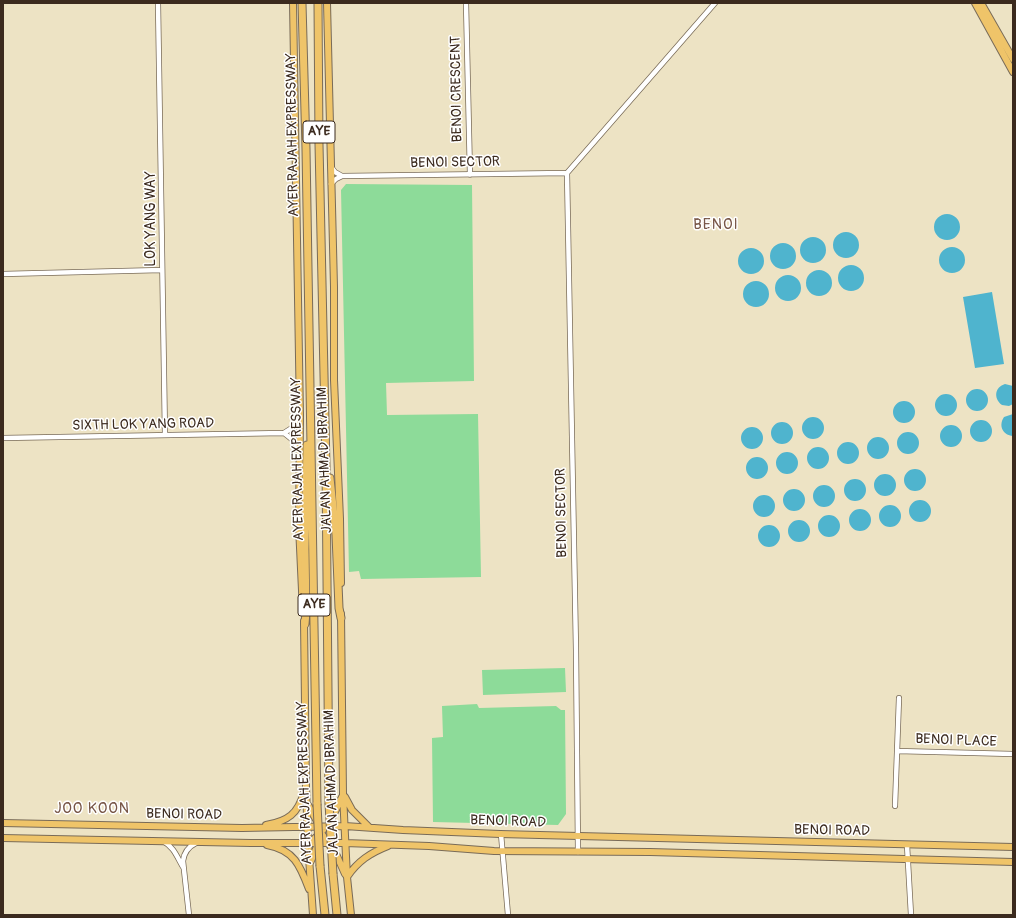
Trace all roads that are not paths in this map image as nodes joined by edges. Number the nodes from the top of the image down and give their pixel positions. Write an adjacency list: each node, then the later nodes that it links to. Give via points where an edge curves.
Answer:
1 (158, 3): 17 (street, LOK YANG WAY)
2 (293, 3): 20 (main road, JALAN AHMAD IBRAHIM)
3 (302, 3): 19 (highway, AYER RAJAH EXPRESSWAY / AYE)
4 (318, 3): 25 (highway, AYER RAJAH EXPRESSWAY / AYE)
5 (327, 3): 12 (main road, JALAN AHMAD IBRAHIM)
6 (466, 3): 14 (street, BENOI CRESCENT)
7 (715, 3): 13 (street)
8 (975, 3): 11 (main road)
9 (981, 3): 10 (main road)
10 (1013, 59)
11 (1013, 72)
12 (331, 167): 15 (street); 16 (main road, JALAN AHMAD IBRAHIM)
13 (568, 173): 14 (street, BENOI SECTOR); 42 (street, BENOI SECTOR)
14 (470, 175): 15 (street, BENOI SECTOR)
15 (342, 176): 16 (street)
16 (331, 184): 26 (main road, JALAN AHMAD IBRAHIM)
17 (162, 270): 18 (street); 22 (street, LOK YANG WAY)
18 (3, 274)
19 (310, 407): 27 (highway, via 306,453); 64 (highway, AYER RAJAH EXPRESSWAY / AYE, bridge, via 317,804)
20 (300, 416): 21 (street, via 295,426); 24 (main road, JALAN AHMAD IBRAHIM)
21 (284, 433): 22 (street, SIXTH LOK YANG ROAD); 24 (street, via 294,441)
22 (165, 435): 23 (street, SIXTH LOK YANG ROAD)
23 (3, 438)
24 (299, 452): 27 (main road, JALAN AHMAD IBRAHIM, via 299,526)
25 (326, 467): 26 (highway, via 330,475 334,506); 65 (highway, AYER RAJAH EXPRESSWAY / AYE, bridge, via 329,804)
26 (341, 618): 32 (main road, JALAN AHMAD IBRAHIM)
27 (305, 624): 31 (main road, JALAN AHMAD IBRAHIM)
28 (899, 698): 29 (street, BENOI PLACE)
29 (898, 751): 30 (street, BENOI PLACE); 34 (street, BENOI PLACE)
30 (1013, 754)
31 (306, 787): 33 (main road, JALAN AHMAD IBRAHIM); 39 (main road, via 301,803 290,816 275,823)
32 (343, 794): 36 (main road, JALAN AHMAD IBRAHIM); 38 (main road, via 352,810); 40 (main road, via 337,811)
33 (306, 800): 37 (main road, JALAN AHMAD IBRAHIM); 40 (main road)
34 (895, 806)
35 (3, 823): 39 (main road, BENOI ROAD)
36 (345, 826): 38 (main road, BENOI ROAD); 40 (main road, BENOI ROAD); 46 (main road, JALAN AHMAD IBRAHIM)
37 (308, 827): 39 (main road, BENOI ROAD); 40 (main road, BENOI ROAD); 48 (main road, JALAN AHMAD IBRAHIM)
38 (369, 827): 41 (main road, BENOI ROAD)
39 (242, 828)
40 (324, 830): 48 (main road); 49 (main road); 50 (main road)
41 (501, 834): 42 (main road, BENOI ROAD); 54 (street)
42 (578, 836): 52 (main road, BENOI ROAD); 55 (street, BENOI SECTOR)
43 (3, 838): 44 (main road, BENOI ROAD)
44 (163, 841): 45 (main road, BENOI ROAD); 59 (street, via 170,845)
45 (198, 842): 47 (main road, BENOI ROAD); 59 (street, via 185,851)
46 (345, 842): 50 (main road, BENOI ROAD); 51 (main road, BENOI ROAD); 60 (main road, JALAN AHMAD IBRAHIM)
47 (251, 843): 48 (main road, BENOI ROAD); 61 (main road, via 279,848 291,855 302,871)
48 (309, 843): 49 (main road, BENOI ROAD); 58 (main road, JALAN AHMAD IBRAHIM)
49 (319, 843): 50 (main road, BENOI ROAD); 58 (main road)
50 (332, 843): 60 (main road)
51 (391, 844): 54 (main road, BENOI ROAD); 60 (main road, via 361,860)
52 (907, 845): 53 (main road, BENOI ROAD); 56 (street)
53 (1013, 847)
54 (502, 851): 55 (main road, BENOI ROAD); 67 (street)
55 (578, 852): 56 (main road, BENOI ROAD)
56 (907, 859): 57 (main road, BENOI ROAD); 68 (street)
57 (1013, 862)
58 (309, 865): 61 (main road, JALAN AHMAD IBRAHIM)
59 (183, 868): 62 (street)
60 (347, 877): 66 (main road, JALAN AHMAD IBRAHIM)
61 (311, 896): 63 (main road, JALAN AHMAD IBRAHIM)
62 (189, 915)
63 (313, 915)
64 (325, 915)
65 (337, 915)
66 (350, 915)
67 (508, 915)
68 (911, 915)

